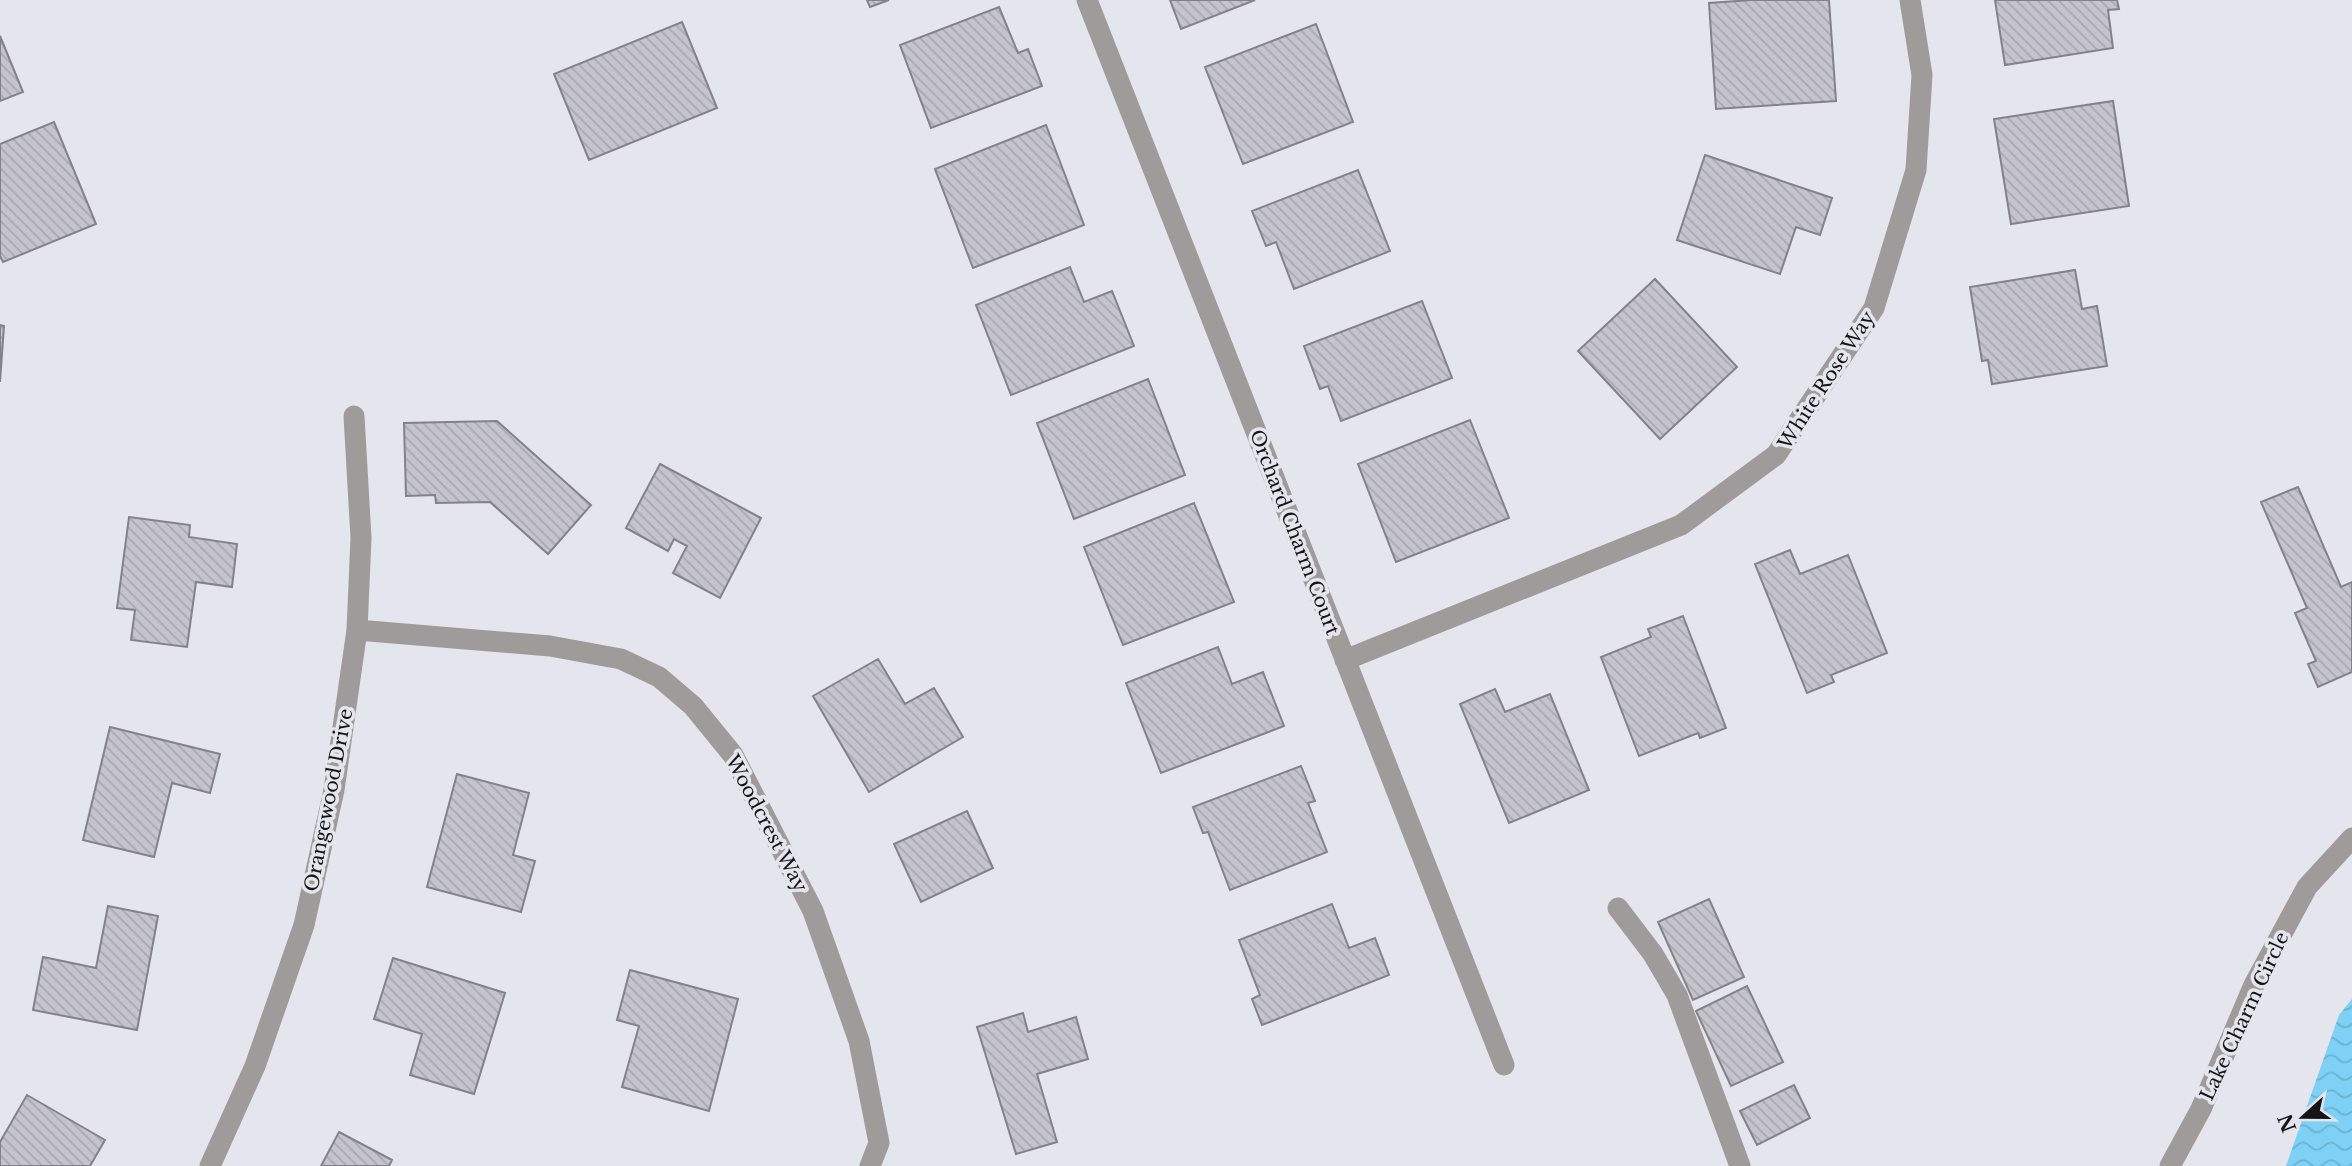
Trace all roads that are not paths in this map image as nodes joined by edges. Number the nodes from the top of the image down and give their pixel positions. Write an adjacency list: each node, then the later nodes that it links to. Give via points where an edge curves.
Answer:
1 (1087, 0): 5 (street, Orchard Charm Court)
2 (1910, 0): 5 (street, White Rose Way, via 1922,75 1916,170 1874,308 1776,455 1681,525)
3 (354, 415): 4 (street, Orangewood Drive, via 361,538)
4 (357, 630): 9 (street, Orangewood Drive, via 334,790 304,925 255,1066); 10 (street, Woodcrest Way, via 550,646 621,659 659,677 693,706 733,755 813,911 859,1041 879,1143)
5 (1345, 660): 8 (street, Orchard Charm Court)
6 (2352, 838): 12 (street, Lake Charm Circle, via 2307,887 2254,985 2201,1109)
7 (1618, 908): 11 (street, via 1677,995)
8 (1504, 1065)
9 (210, 1166)
10 (870, 1166)
11 (1740, 1166)
12 (2171, 1166)

